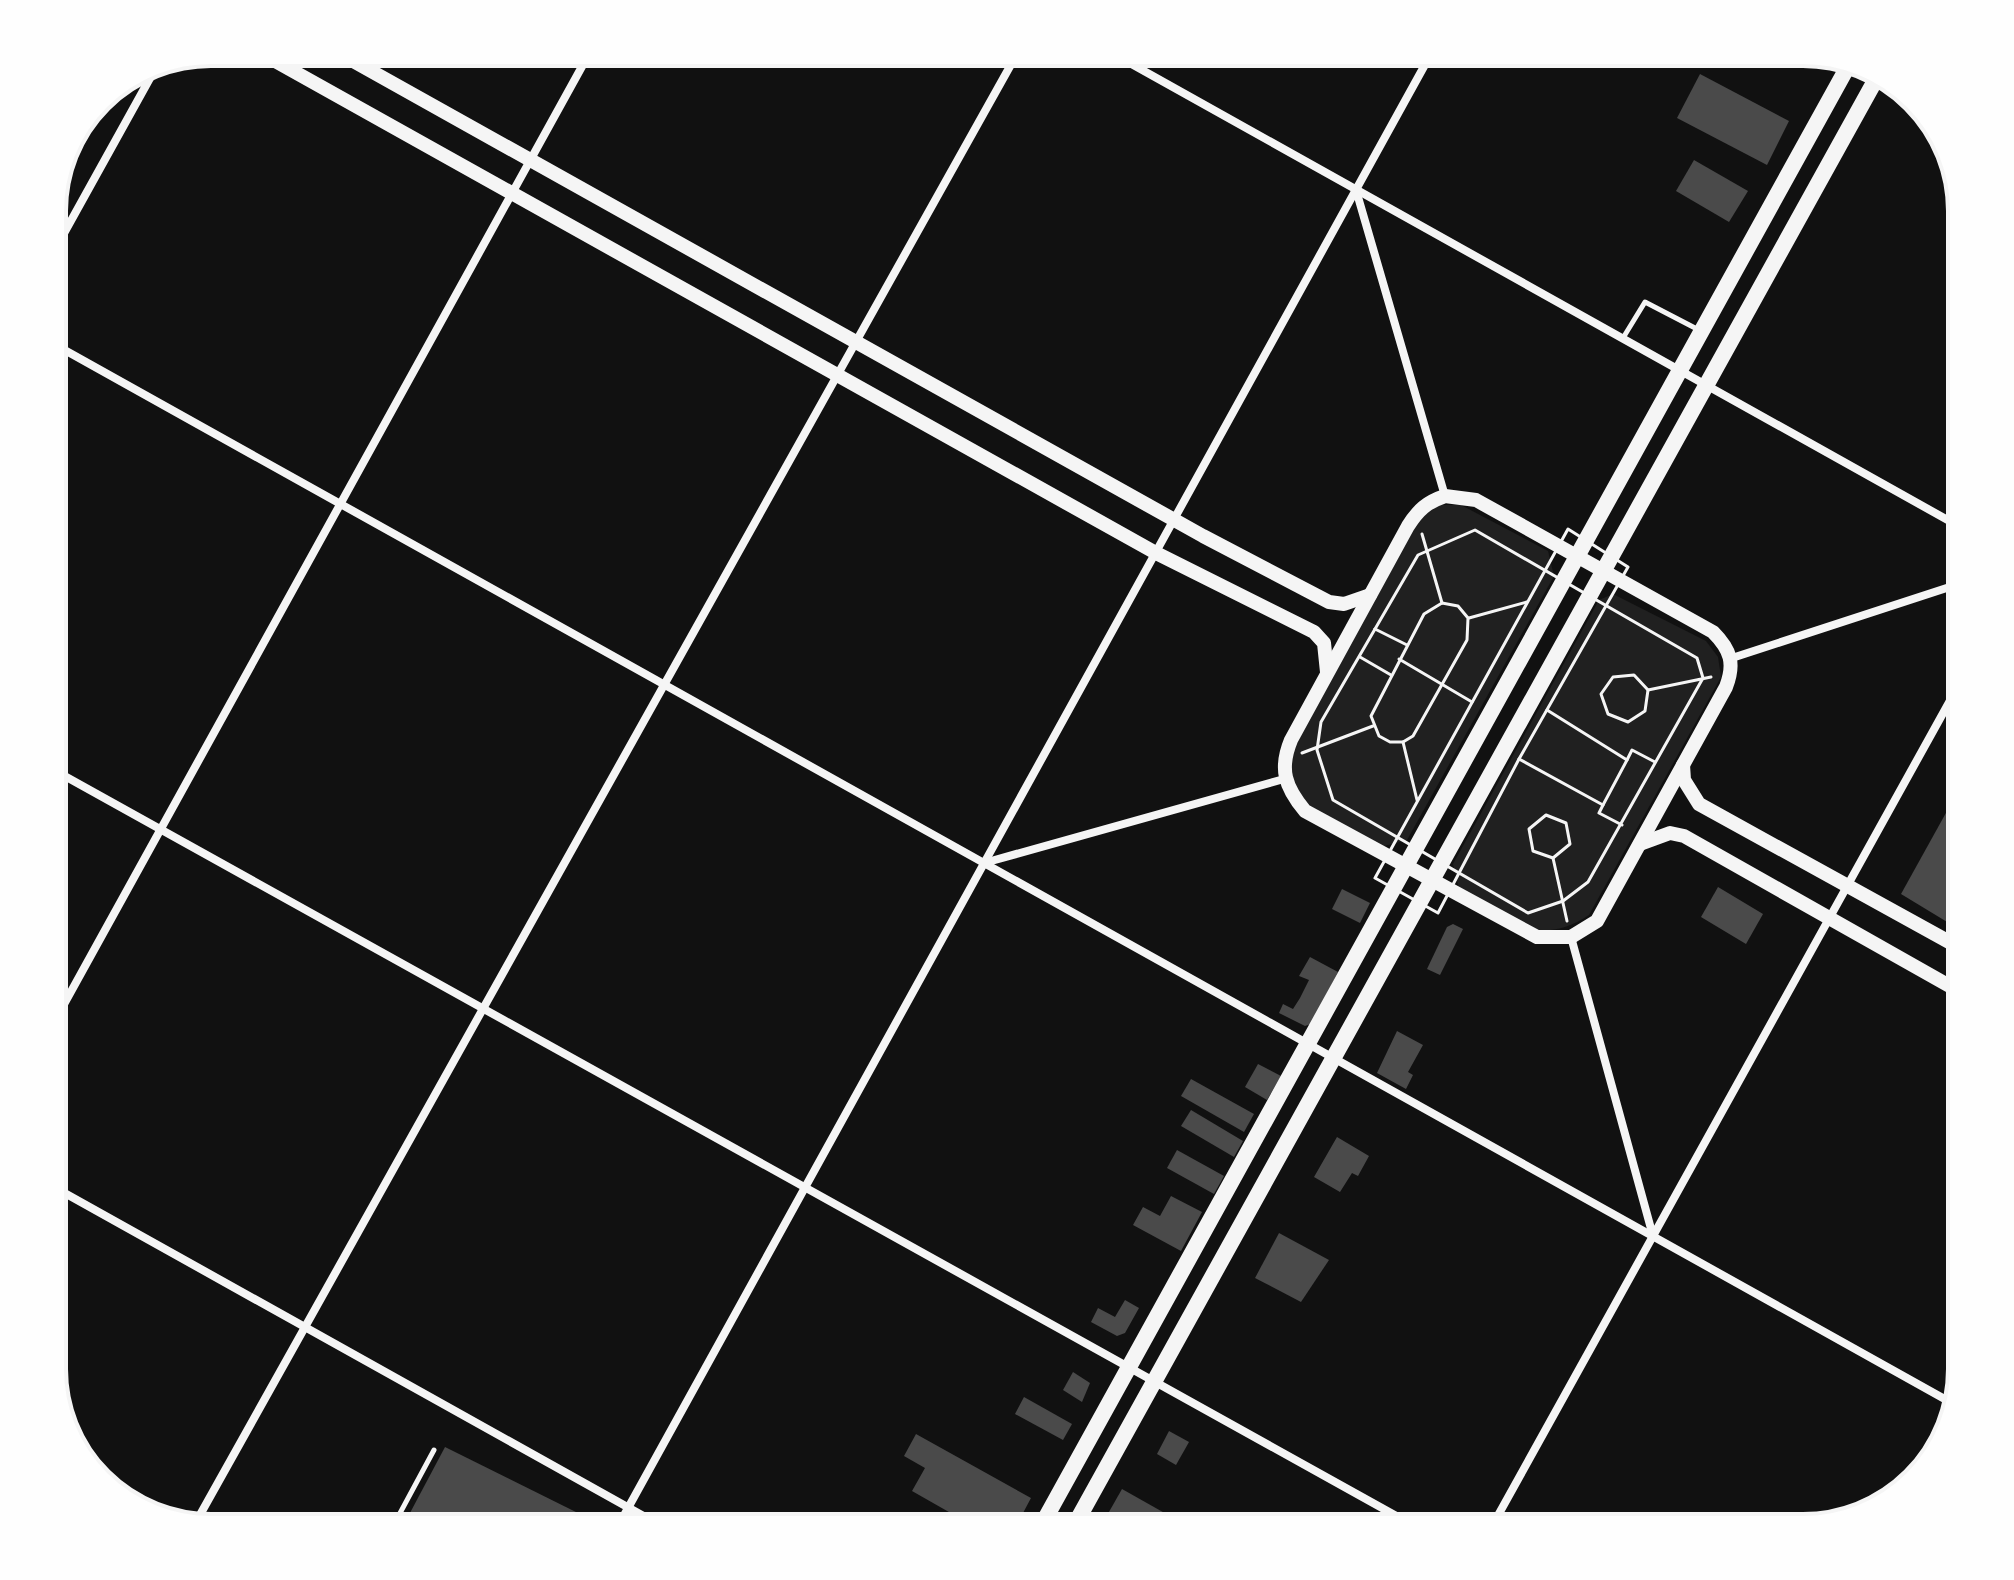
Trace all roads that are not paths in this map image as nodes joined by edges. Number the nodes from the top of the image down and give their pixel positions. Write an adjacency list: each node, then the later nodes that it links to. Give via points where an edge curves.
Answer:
1 (284, 66): 12 (main road)
2 (362, 66): 10 (main road)
3 (582, 66): 10 (street)
4 (1010, 66): 16 (street)
5 (1135, 66): 11 (street)
6 (1424, 66): 11 (street)
7 (1845, 72): 14 (main road)
8 (149, 80): 13 (street)
9 (1873, 84): 20 (main road)
10 (530, 160): 12 (street); 16 (main road)
11 (1356, 190): 15 (street); 21 (street); 23 (street)
12 (512, 193): 19 (main road); 22 (street)
13 (66, 230)
14 (1702, 331): 15 (lane, via 1645,302); 18 (main road)
15 (1623, 338): 18 (street)
16 (856, 342): 19 (street); 23 (main road)
17 (66, 351): 22 (street)
18 (1680, 370): 20 (street); 26 (main road)
19 (837, 375): 25 (main road); 32 (street)
20 (1707, 385): 24 (street); 27 (main road)
21 (1445, 496): 26 (main road, via 1476,500); 29 (main road, via 1416,512)
22 (341, 504): 32 (street); 37 (street)
23 (1174, 520): 25 (street); 29 (main road, via 1329,602 1344,604)
24 (1948, 520)
25 (1156, 553): 31 (main road, via 1314,632 1324,643); 39 (street)
26 (1577, 556): 27 (main road); 40 (main road)
27 (1604, 571): 30 (main road, via 1713,632); 41 (main road)
28 (1948, 588): 30 (street)
29 (1371, 595): 31 (main road)
30 (1732, 658): 34 (main road, via 1731,674)
31 (1326, 676): 36 (main road, via 1284,758)
32 (664, 684): 39 (street); 48 (street)
33 (1948, 705): 42 (street)
34 (1683, 765): 38 (main road); 42 (main road, via 1684,780 1699,804)
35 (66, 777): 37 (street)
36 (1284, 779): 39 (street); 40 (main road, via 1305,811)
37 (161, 829): 47 (street); 48 (street)
38 (1640, 844): 43 (main road, via 1656,836 1684,836); 44 (main road, via 1597,921)
39 (984, 863): 49 (street); 51 (street)
40 (1406, 866): 41 (main road); 49 (main road)
41 (1433, 880): 44 (main road, via 1537,937); 50 (main road)
42 (1850, 887): 43 (street); 45 (main road)
43 (1832, 917): 46 (main road); 53 (street)
44 (1571, 937): 53 (street)
45 (1948, 941)
46 (1948, 985)
47 (66, 1001)
48 (483, 1008): 51 (street); 54 (street)
49 (1308, 1043): 50 (street); 55 (main road)
50 (1335, 1058): 53 (street); 56 (main road)
51 (805, 1187): 55 (street); 59 (street)
52 (66, 1194): 54 (street)
53 (1653, 1236): 57 (street); 67 (street)
54 (305, 1327): 59 (street); 60 (street)
55 (1129, 1367): 56 (street); 64 (main road)
56 (1155, 1382): 65 (main road); 66 (street)
57 (1944, 1399)
58 (434, 1450): 61 (lane)
59 (628, 1507): 62 (street); 63 (street)
60 (201, 1513)
61 (400, 1514)
62 (624, 1514)
63 (640, 1514)
64 (1048, 1514)
65 (1081, 1514)
66 (1393, 1514)
67 (1499, 1514)

